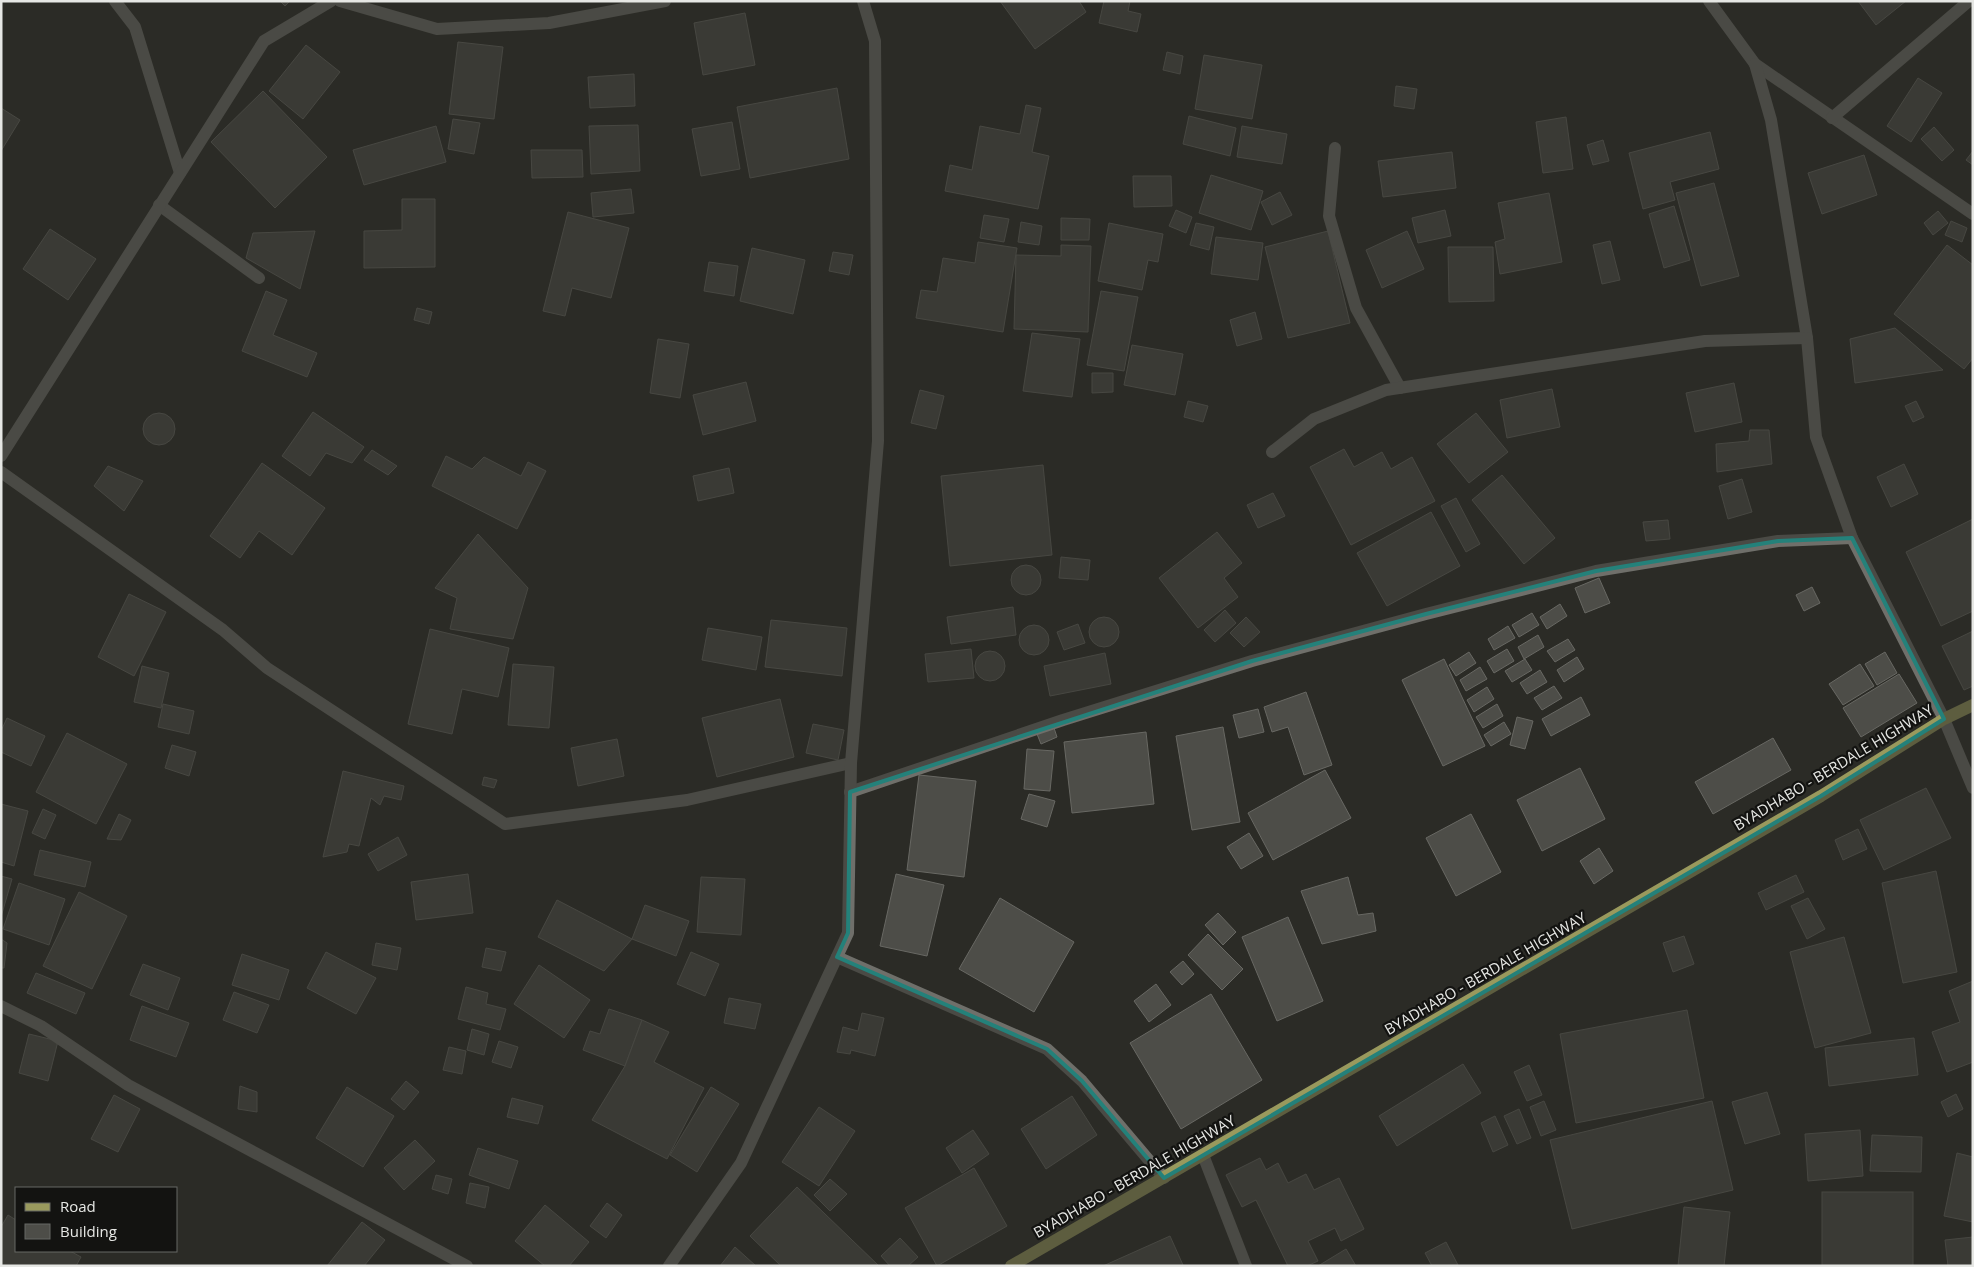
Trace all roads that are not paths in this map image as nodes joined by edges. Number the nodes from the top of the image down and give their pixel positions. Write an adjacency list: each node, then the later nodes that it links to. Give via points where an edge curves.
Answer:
1 (115, 1): 11 (street, via 135,27)
2 (330, 1): 11 (street, via 264,41)
3 (340, 1): 4 (street, via 437,30 549,23)
4 (665, 1)
5 (863, 1): 23 (street, via 875,40 878,442)
6 (1708, 1): 8 (street)
7 (1969, 1): 9 (street)
8 (1755, 64): 9 (street); 15 (street, via 1771,120)
9 (1832, 118): 13 (street)
10 (1335, 148): 16 (street, via 1329,216 1356,308)
11 (180, 173): 12 (street)
12 (159, 205): 14 (street); 18 (street)
13 (1973, 214)
14 (258, 278)
15 (1807, 338): 16 (street, via 1705,341); 20 (street, via 1816,436)
16 (1400, 388): 17 (street, via 1386,390 1314,418)
17 (1272, 452)
18 (1, 456)
19 (1, 472): 23 (street, via 223,630 267,668 505,824 687,800)
20 (1852, 538): 22 (street); 25 (street, via 1778,540 1596,571 1521,590 1252,661)
21 (1973, 705): 22 (main road, BYADHABO - BERDALE HIGHWAY)
22 (1944, 719): 24 (street); 28 (main road, BYADHABO - BERDALE HIGHWAY, via 1821,796)
23 (851, 762): 25 (street)
24 (1973, 788)
25 (850, 792): 26 (street, via 848,933)
26 (837, 957): 29 (street, via 1047,1049 1082,1082); 31 (street, via 741,1163)
27 (1, 1006): 30 (street, via 41,1026 128,1085)
28 (1203, 1155): 29 (main road, BYADHABO - BERDALE HIGHWAY); 33 (street)
29 (1164, 1178): 32 (main road, BYADHABO - BERDALE HIGHWAY)
30 (467, 1266)
31 (669, 1266)
32 (1011, 1266)
33 (1246, 1266)

